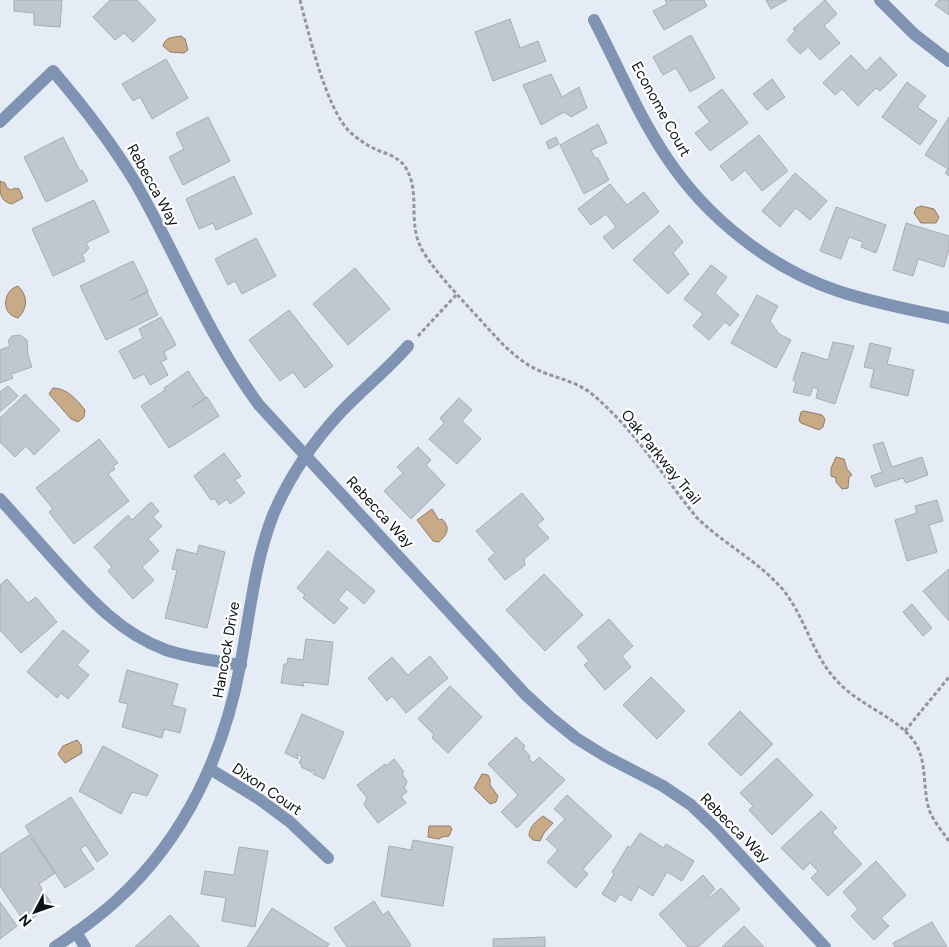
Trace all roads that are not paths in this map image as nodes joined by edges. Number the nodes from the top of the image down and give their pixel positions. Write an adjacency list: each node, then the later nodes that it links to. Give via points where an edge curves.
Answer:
1 (880, 0): 3 (street, via 914,34)
2 (594, 20): 5 (street, Econome Court, via 667,158 714,214 742,238 771,259 836,291 871,302)
3 (949, 61)
4 (0, 122): 7 (street, Rebecca Way, via 53,71 103,132 135,182 239,378)
5 (949, 318)
6 (408, 346): 7 (street, Hancock Drive, via 342,411)
7 (305, 456): 9 (street, Hancock Drive, via 281,499 262,547); 15 (street, Rebecca Way, via 525,694 590,747 663,786 691,805)
8 (0, 499): 9 (street, via 96,606 117,624 165,649)
9 (241, 665): 10 (street, Hancock Drive, via 232,707)
10 (210, 770): 11 (street, Dixon Court, via 290,822); 12 (street, Hancock Drive, via 190,809 144,873 118,899)
11 (328, 858)
12 (76, 932): 13 (street, Hancock Drive); 14 (street)
13 (55, 947)
14 (85, 947)
15 (825, 947)

